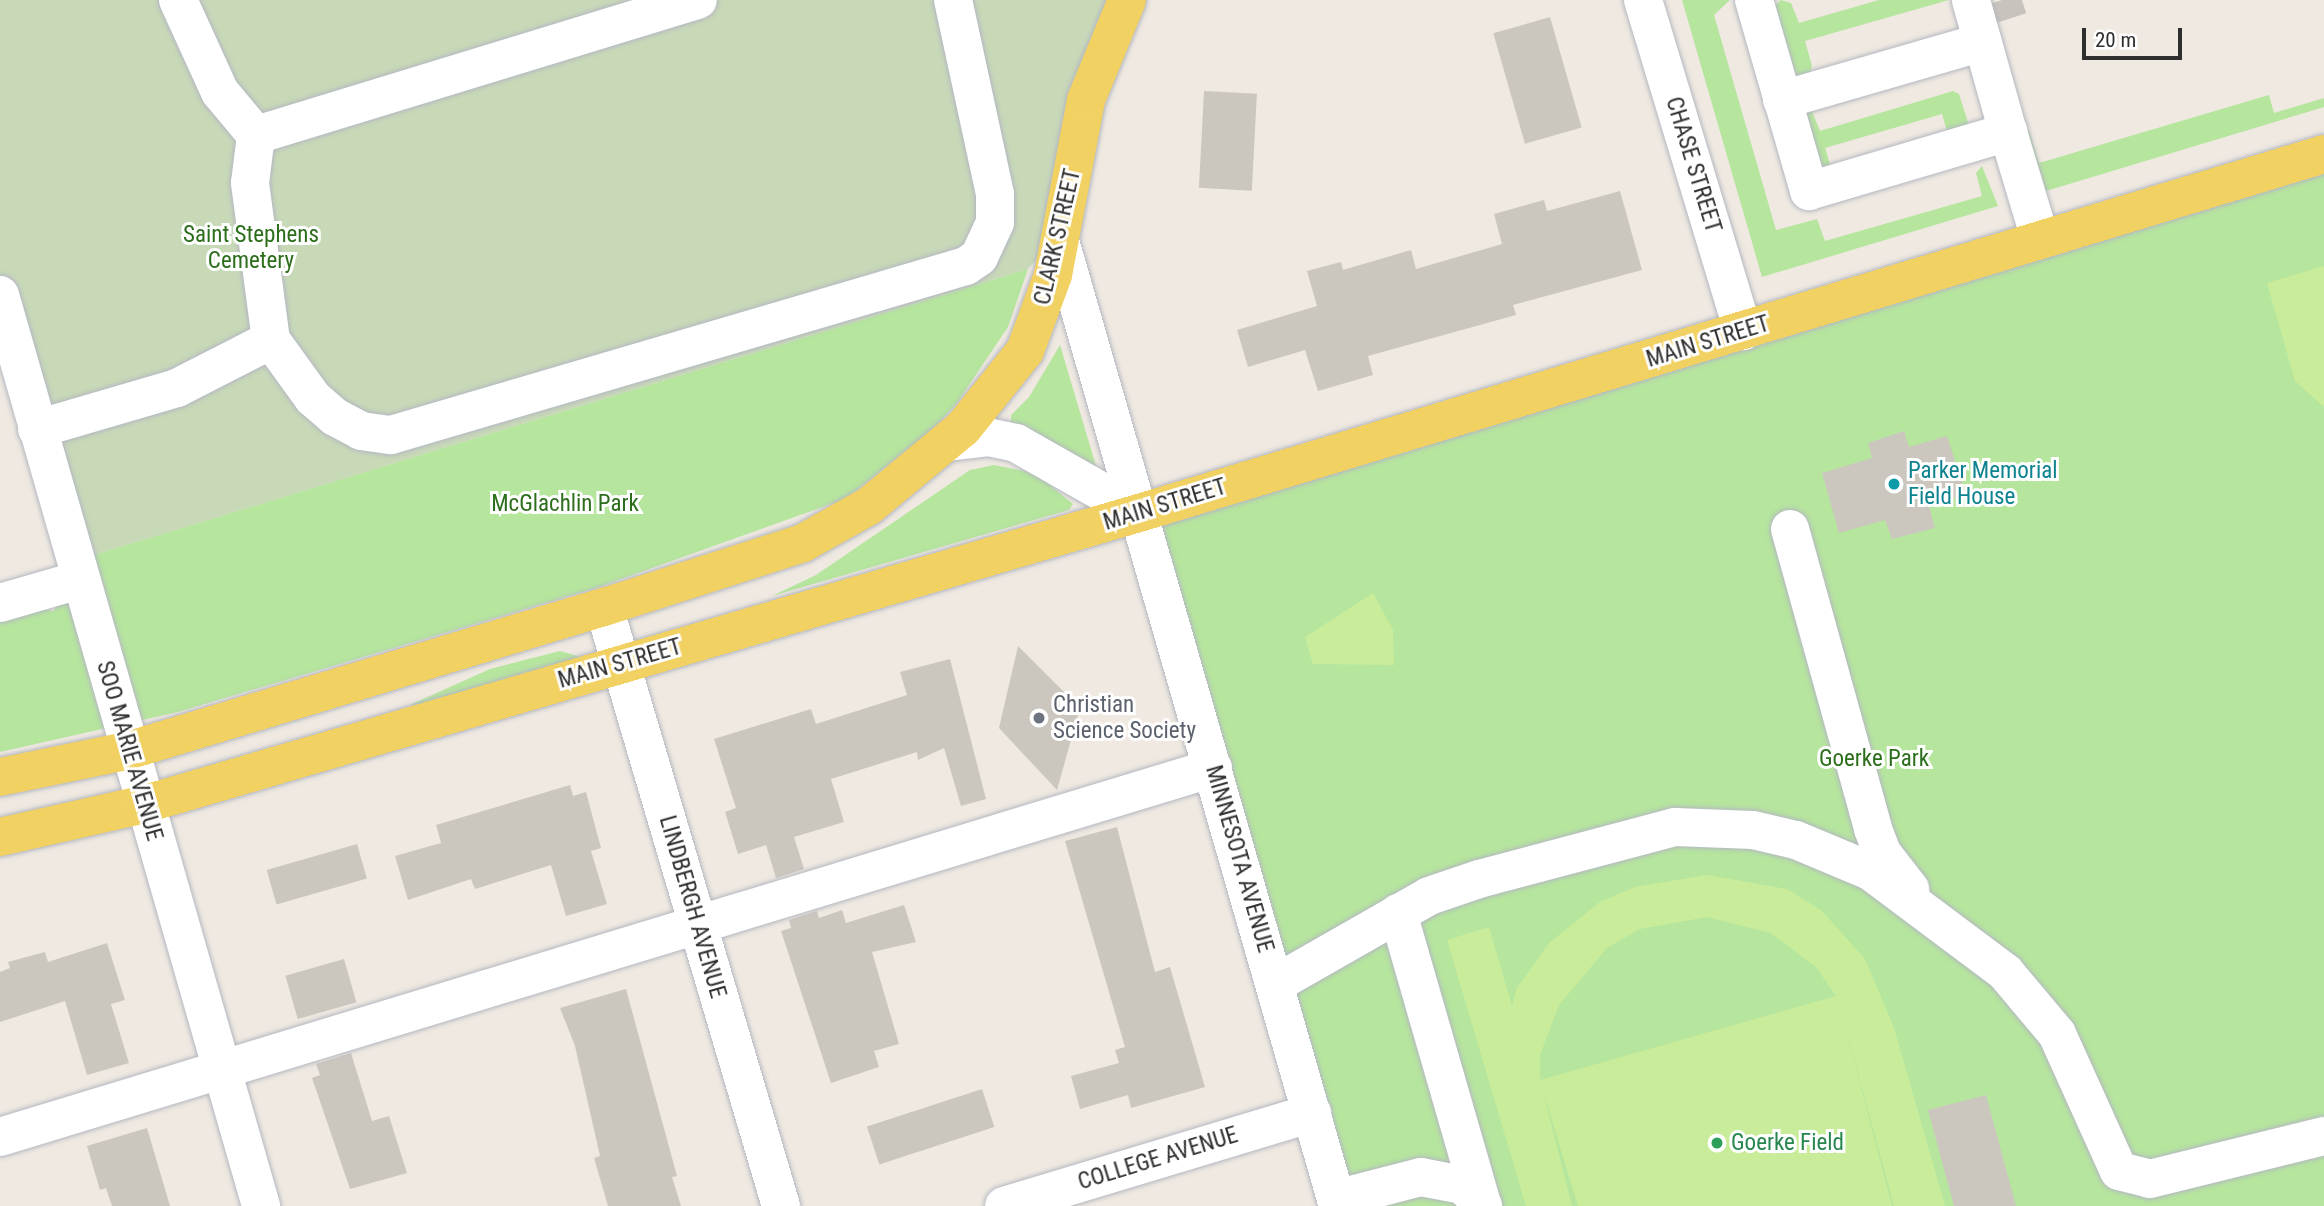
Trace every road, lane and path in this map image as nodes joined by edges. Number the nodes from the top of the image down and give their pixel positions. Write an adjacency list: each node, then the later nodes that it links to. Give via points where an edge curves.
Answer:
1 (178, 0): 11 (street, via 220,92)
2 (698, 0): 11 (street)
3 (953, 0): 17 (street, via 995,194 989,243 966,266 391,435 361,430 335,417 313,398)
4 (1127, 0): 14 (main road, CLARK STREET, via 1086,100)
5 (1643, 0): 16 (street, CHASE STREET)
6 (1754, 0): 9 (street)
7 (1971, 0): 8 (street)
8 (1994, 43): 9 (street); 10 (street)
9 (1782, 100): 10 (street, via 1810,191)
10 (2008, 132): 13 (street)
11 (256, 135): 17 (street, via 250,183)
12 (2324, 154): 13 (main road, MAIN STREET)
13 (2040, 239): 16 (main road, MAIN STREET)
14 (1060, 241): 19 (main road, CLARK STREET, via 1025,351 999,389); 20 (street, MINNESOTA AVENUE)
15 (0, 295): 18 (street, SOO MARIE AVENUE)
16 (1743, 331): 20 (main road, MAIN STREET)
17 (271, 340): 18 (street, via 177,388)
18 (37, 429): 22 (street, SOO MARIE AVENUE)
19 (948, 442): 20 (street, via 988,436 1016,443); 24 (main road, CLARK STREET, via 869,506 803,542)
20 (1139, 513): 25 (main road, MAIN STREET); 27 (street, MINNESOTA AVENUE)
21 (1790, 529): 32 (street, via 1873,829 1896,873)
22 (79, 580): 23 (street); 26 (street, SOO MARIE AVENUE)
23 (0, 603)
24 (604, 607): 25 (street, LINDBERGH AVENUE); 26 (main road, CLARK STREET)
25 (621, 664): 29 (main road, MAIN STREET); 33 (street, LINDBERGH AVENUE)
26 (131, 750): 28 (main road, CLARK STREET); 29 (street, SOO MARIE AVENUE)
27 (1213, 768): 33 (street); 34 (street, MINNESOTA AVENUE)
28 (0, 777)
29 (145, 804): 30 (main road, MAIN STREET); 35 (street, SOO MARIE AVENUE)
30 (0, 837)
31 (1398, 913): 32 (street, via 1429,896 1584,848 1675,827 1716,826 1783,837 1830,853 1870,872); 34 (street); 40 (street)
32 (1941, 924): 37 (street, via 2005,972 2057,1034 2119,1171 2150,1180)
33 (698, 925): 35 (street); 42 (street, LINDBERGH AVENUE)
34 (1275, 984): 36 (street, MINNESOTA AVENUE)
35 (219, 1072): 38 (street); 41 (street, SOO MARIE AVENUE)
36 (1312, 1113): 39 (street, MINNESOTA AVENUE); 43 (street, COLLEGE AVENUE)
37 (2324, 1136)
38 (0, 1137)
39 (1337, 1202): 40 (street, via 1421,1177 1463,1185)
40 (1481, 1202)
41 (261, 1206)
42 (780, 1206)
43 (1004, 1206)

